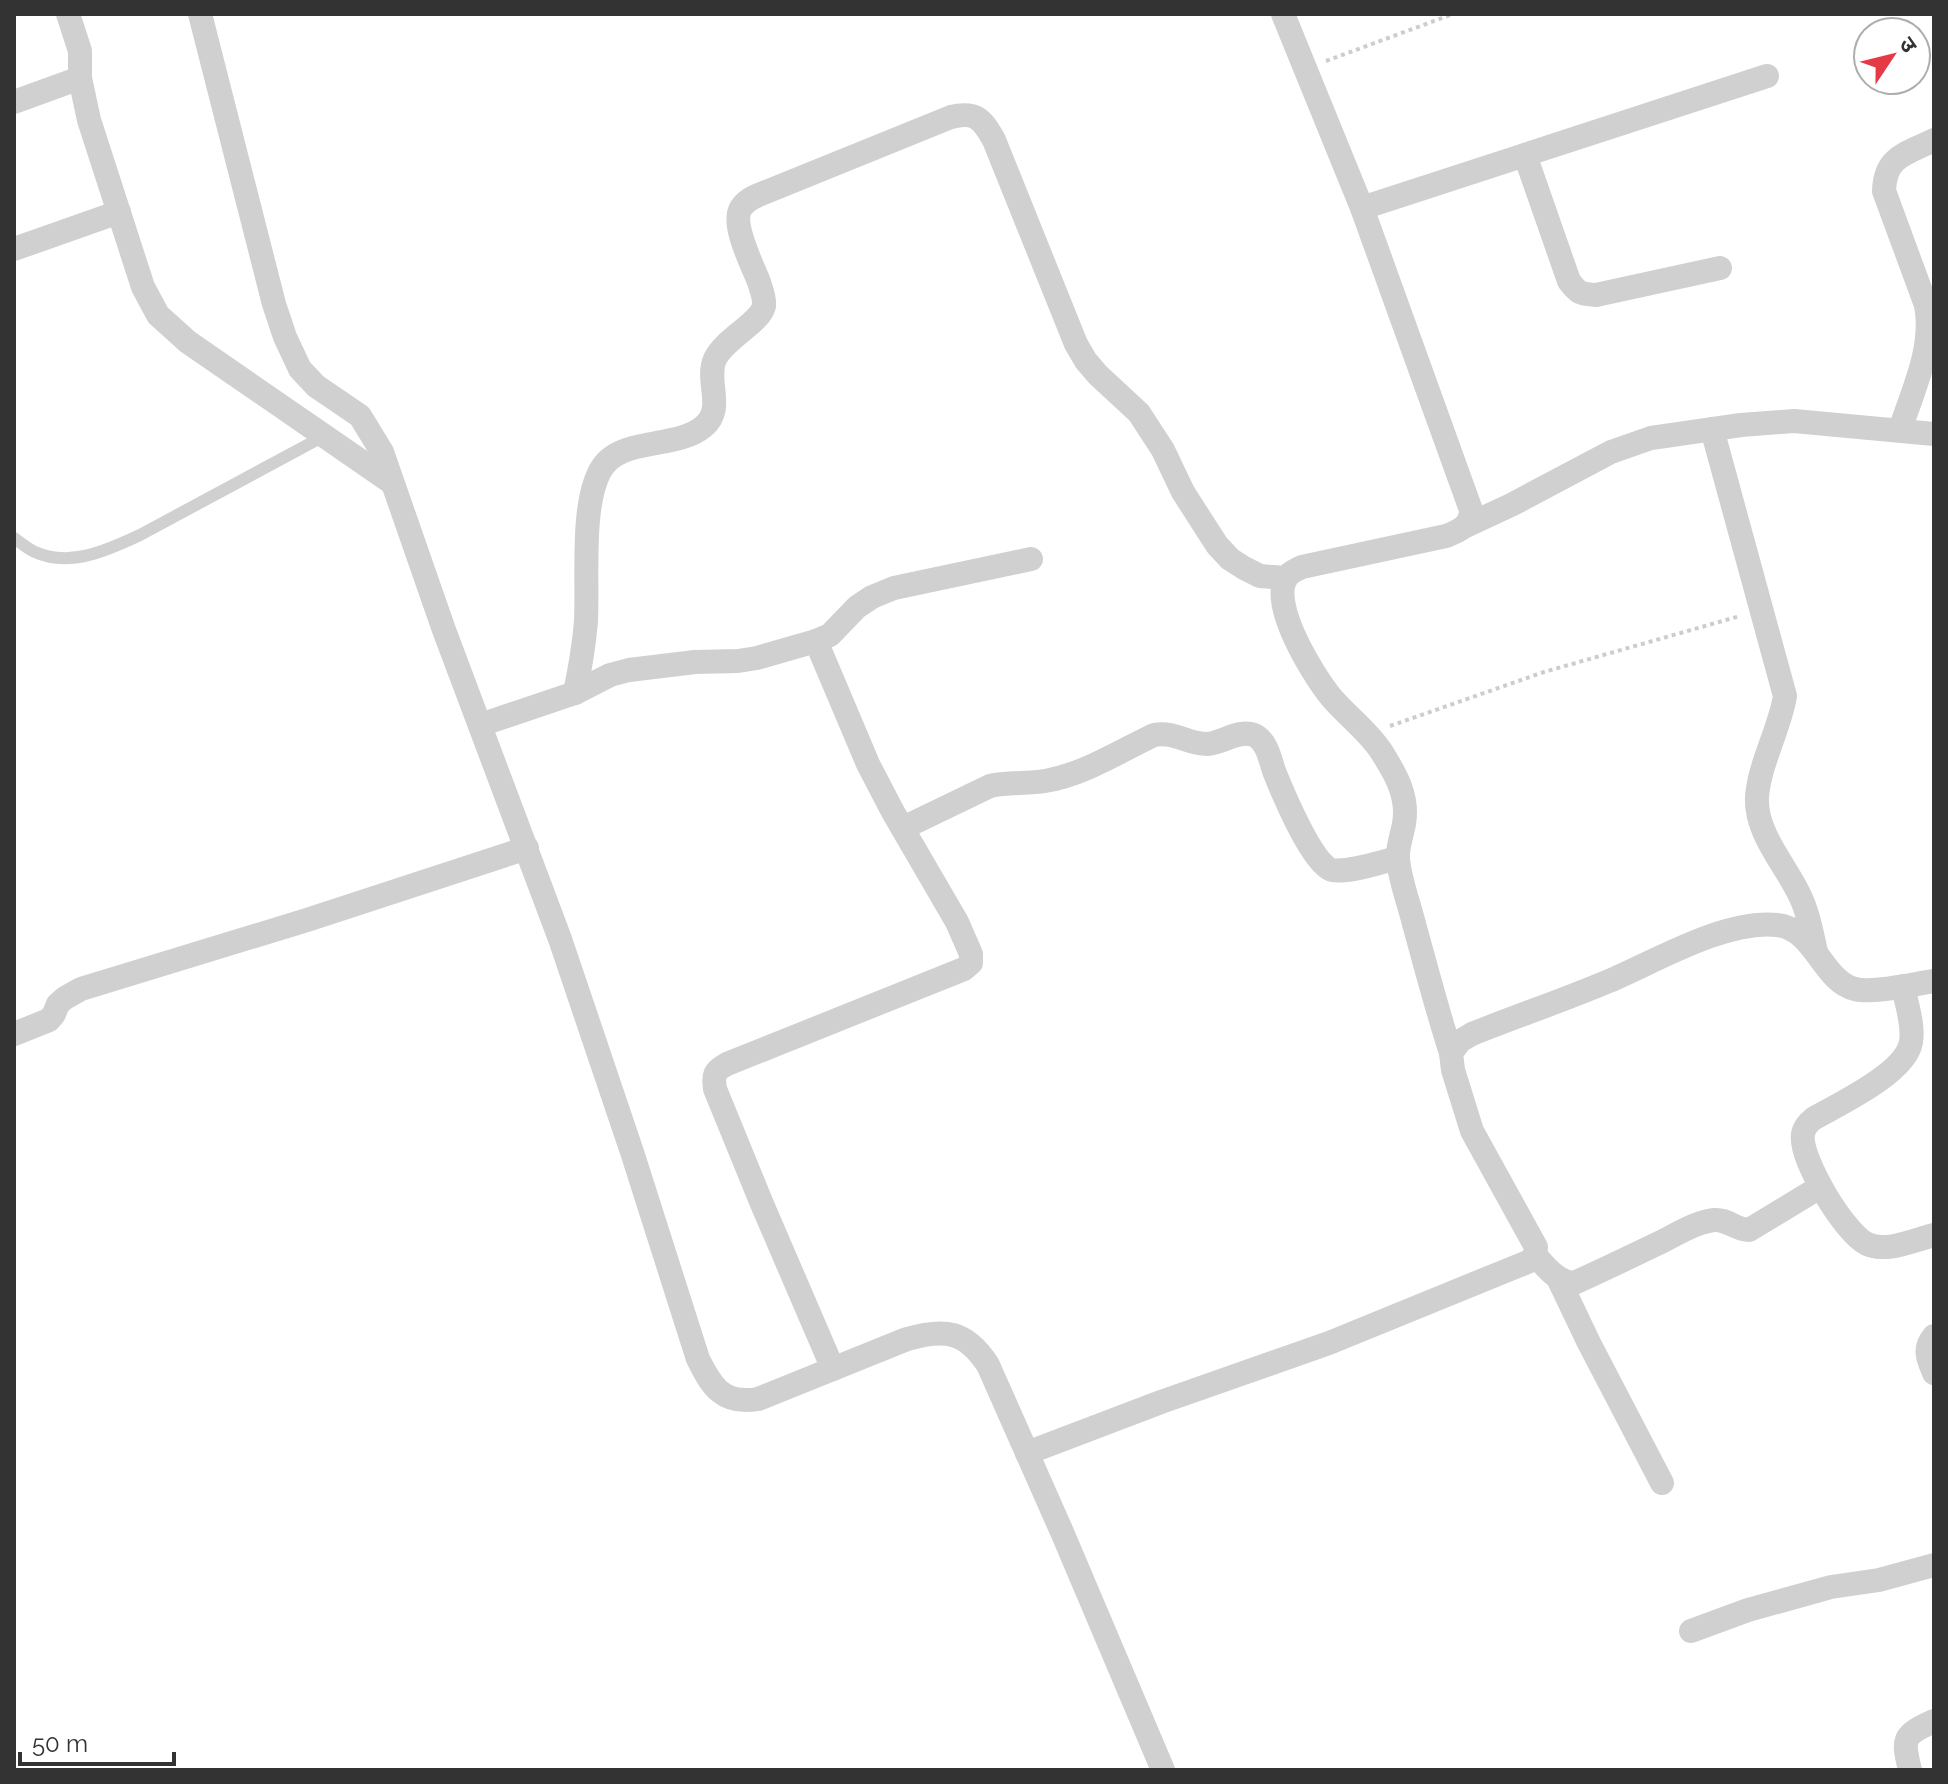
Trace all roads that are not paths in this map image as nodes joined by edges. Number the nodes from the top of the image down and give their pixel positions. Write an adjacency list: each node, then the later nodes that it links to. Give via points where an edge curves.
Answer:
1 (68, 14): 5 (street, via 80,51)
2 (200, 14): 17 (street, via 285,337 300,369 316,386 360,416 382,452)
3 (1283, 14): 9 (street)
4 (1767, 76): 8 (street)
5 (80, 78): 6 (street); 10 (street)
6 (14, 102)
7 (1934, 140): 14 (street, via 1891,164 1885,175 1884,191 1929,320 1924,356)
8 (1525, 155): 9 (street); 12 (street, via 1577,291 1596,295)
9 (1362, 208): 18 (street, via 1471,510)
10 (119, 212): 11 (street); 16 (street, via 143,287 158,315 188,342)
11 (14, 249)
12 (1720, 268)
13 (1712, 429): 14 (street, via 1794,421); 18 (street, via 1631,444); 28 (street, via 1785,696 1757,794 1757,811 1802,900)
14 (1900, 430): 15 (street)
15 (1934, 434)
16 (324, 436): 17 (street); 19 (lane, via 110,549 57,559)
17 (391, 482): 24 (street)
18 (1466, 526): 21 (street, via 1446,536 1302,567)
19 (14, 538)
20 (1031, 559): 22 (street, via 894,588 857,607 830,635)
21 (1286, 578): 23 (street, via 1260,576 1217,545 1139,413 1086,361 994,140 984,123 964,114 761,194 741,208 737,221 764,306 714,360 715,408 703,427 624,450 601,468 589,510 586,621); 27 (street, via 1282,596 1287,615 1310,668 1368,734 1400,784 1405,817)
22 (816, 641): 23 (street, via 738,661 629,670); 25 (street, via 868,764)
23 (575, 693): 24 (street)
24 (480, 725): 26 (street)
25 (903, 828): 27 (street, via 990,786 1047,781 1086,769 1154,735 1206,744 1252,734 1262,740 1307,843 1327,868 1345,870); 38 (street, via 957,922 971,963 727,1064 713,1076)
26 (527, 848): 31 (street, via 81,989 58,1004 49,1020); 38 (street, via 705,1372 717,1390 743,1402)
27 (1398, 858): 32 (street)
28 (1816, 953): 30 (street, via 1850,988); 32 (street, via 1794,930 1779,925 1739,928 1472,1034)
29 (1934, 981): 30 (street)
30 (1903, 986): 33 (street, via 1912,1033 1906,1056 1871,1086 1806,1126 1802,1137)
31 (14, 1034)
32 (1451, 1053): 35 (street, via 1472,1131 1530,1233)
33 (1820, 1187): 34 (street, via 1860,1240 1870,1245 1894,1246); 36 (street, via 1749,1230 1709,1221 1574,1283)
34 (1934, 1235)
35 (1535, 1255): 36 (street); 40 (street, via 1518,1267 1329,1343)
36 (1558, 1278): 41 (street)
37 (1934, 1336): 39 (street, via 1927,1358)
38 (833, 1369): 40 (street, via 928,1333 966,1339 988,1365)
39 (1934, 1373)
40 (1027, 1453): 45 (street)
41 (1662, 1483)
42 (1934, 1565): 43 (street, via 1831,1587)
43 (1691, 1631)
44 (1934, 1721): 46 (street, via 1905,1740)
45 (1163, 1770)
46 (1910, 1770)

